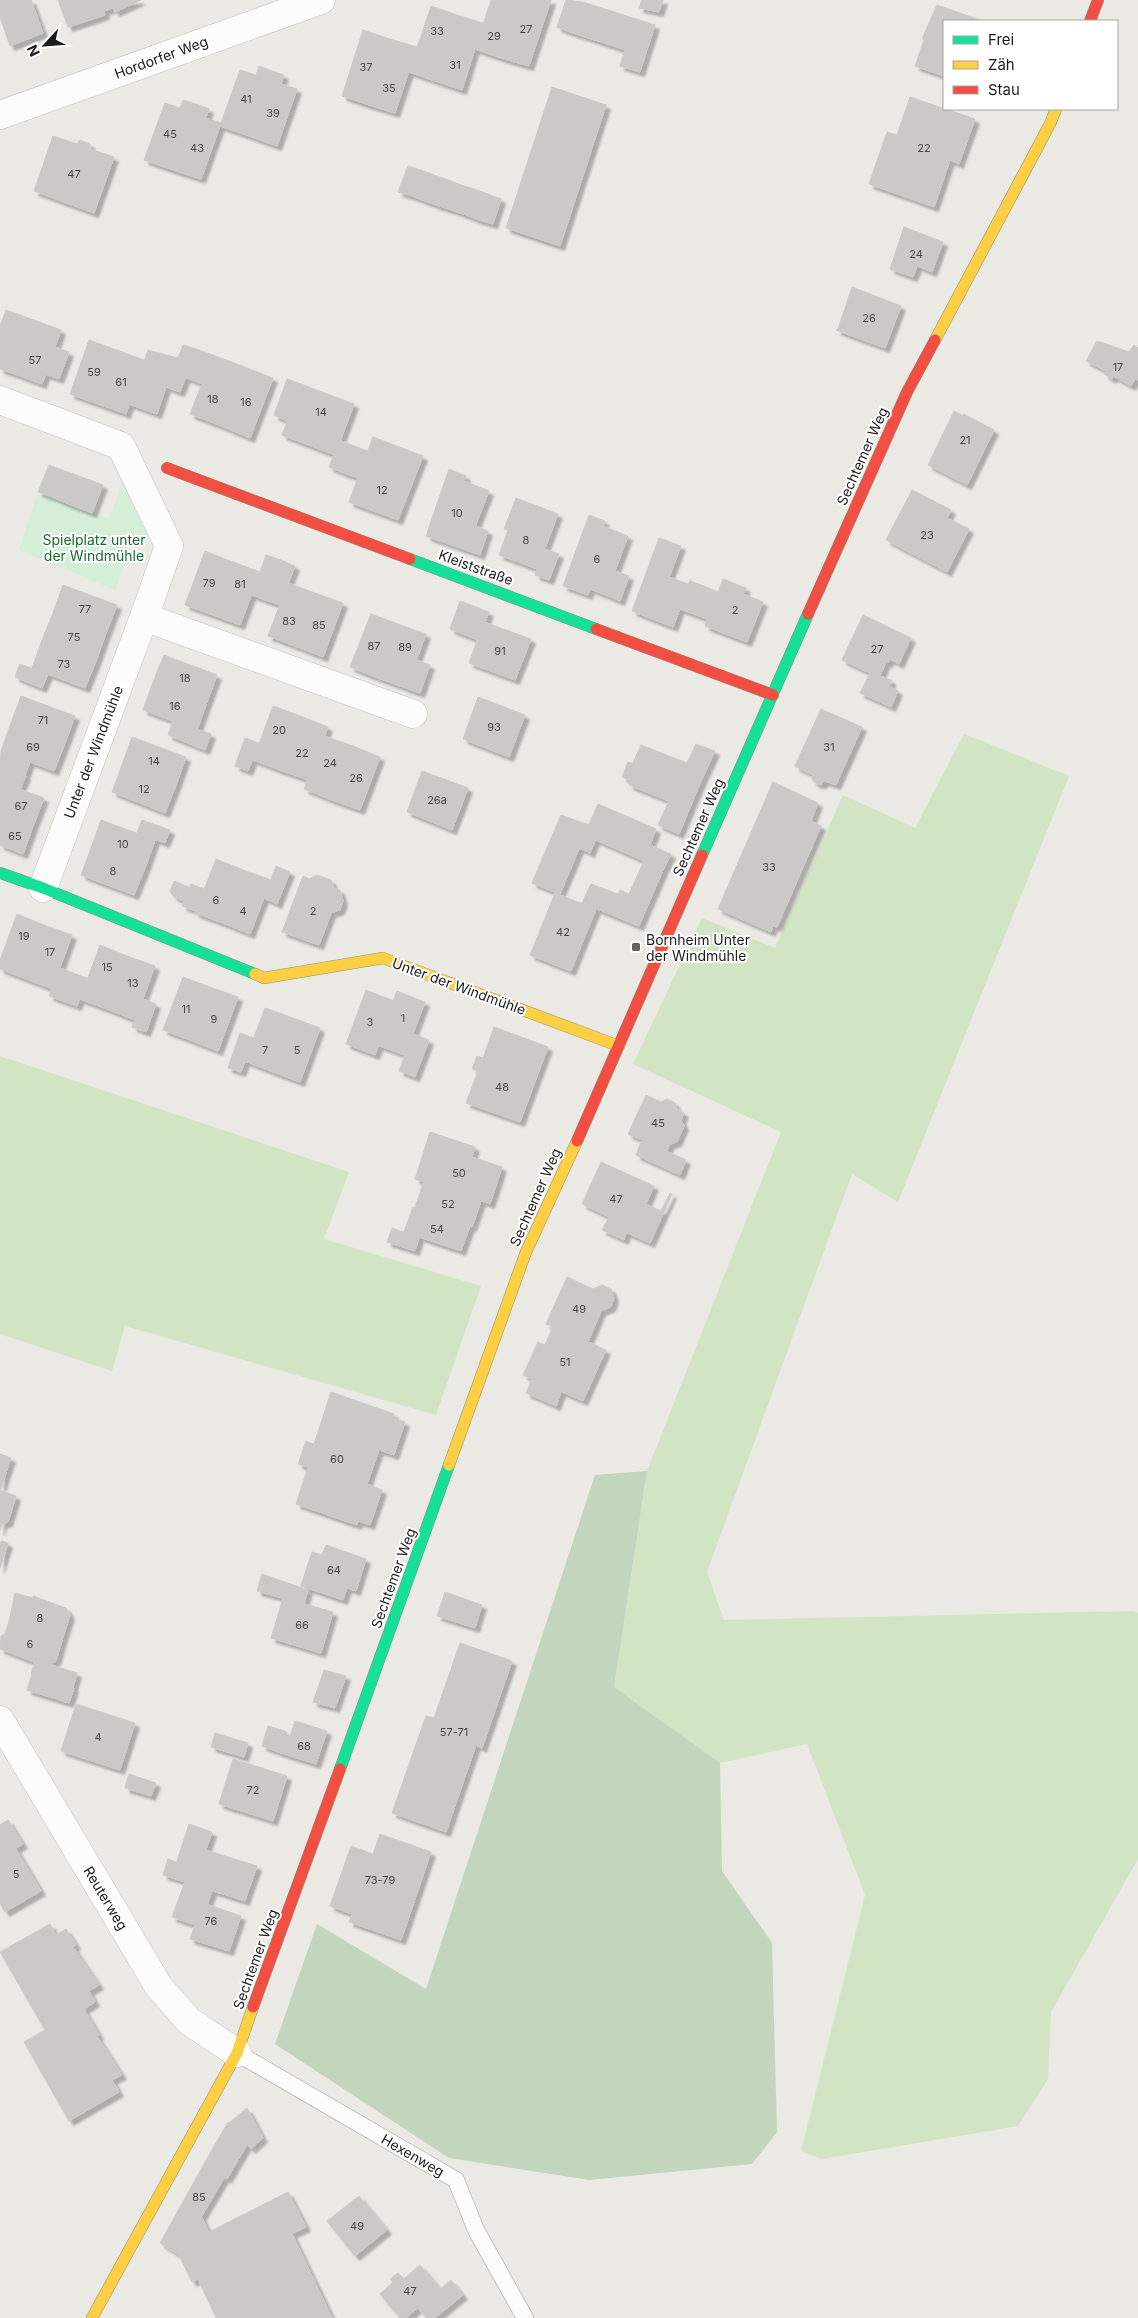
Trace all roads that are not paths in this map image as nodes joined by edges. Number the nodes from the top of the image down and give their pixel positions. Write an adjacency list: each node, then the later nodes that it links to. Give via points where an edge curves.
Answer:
1 (321, 0): 5 (street, Hordorfer Weg)
2 (1098, 0): 3 (street)
3 (1090, 20)
4 (1056, 110): 9 (street, Sechtemer Weg, via 907,392)
5 (0, 115)
6 (0, 400): 8 (street, Unter der Windmühle, via 121,446 169,546)
7 (167, 468): 9 (street, Kleiststraße)
8 (144, 617): 10 (street); 12 (street, Unter der Windmühle)
9 (773, 695): 13 (street, Sechtemer Weg)
10 (413, 714)
11 (0, 873): 12 (street, Unter der Windmühle)
12 (42, 888): 13 (street, Unter der Windmühle, via 264,978 383,958)
13 (619, 1046): 15 (street, Sechtemer Weg, via 526,1252)
14 (0, 1720): 15 (street, Reuterweg, via 159,1987 189,2021)
15 (237, 2053): 16 (street, Sechtemer Weg); 17 (lane, Hexenweg, via 456,2180 476,2230)
16 (92, 2318)
17 (525, 2318)

